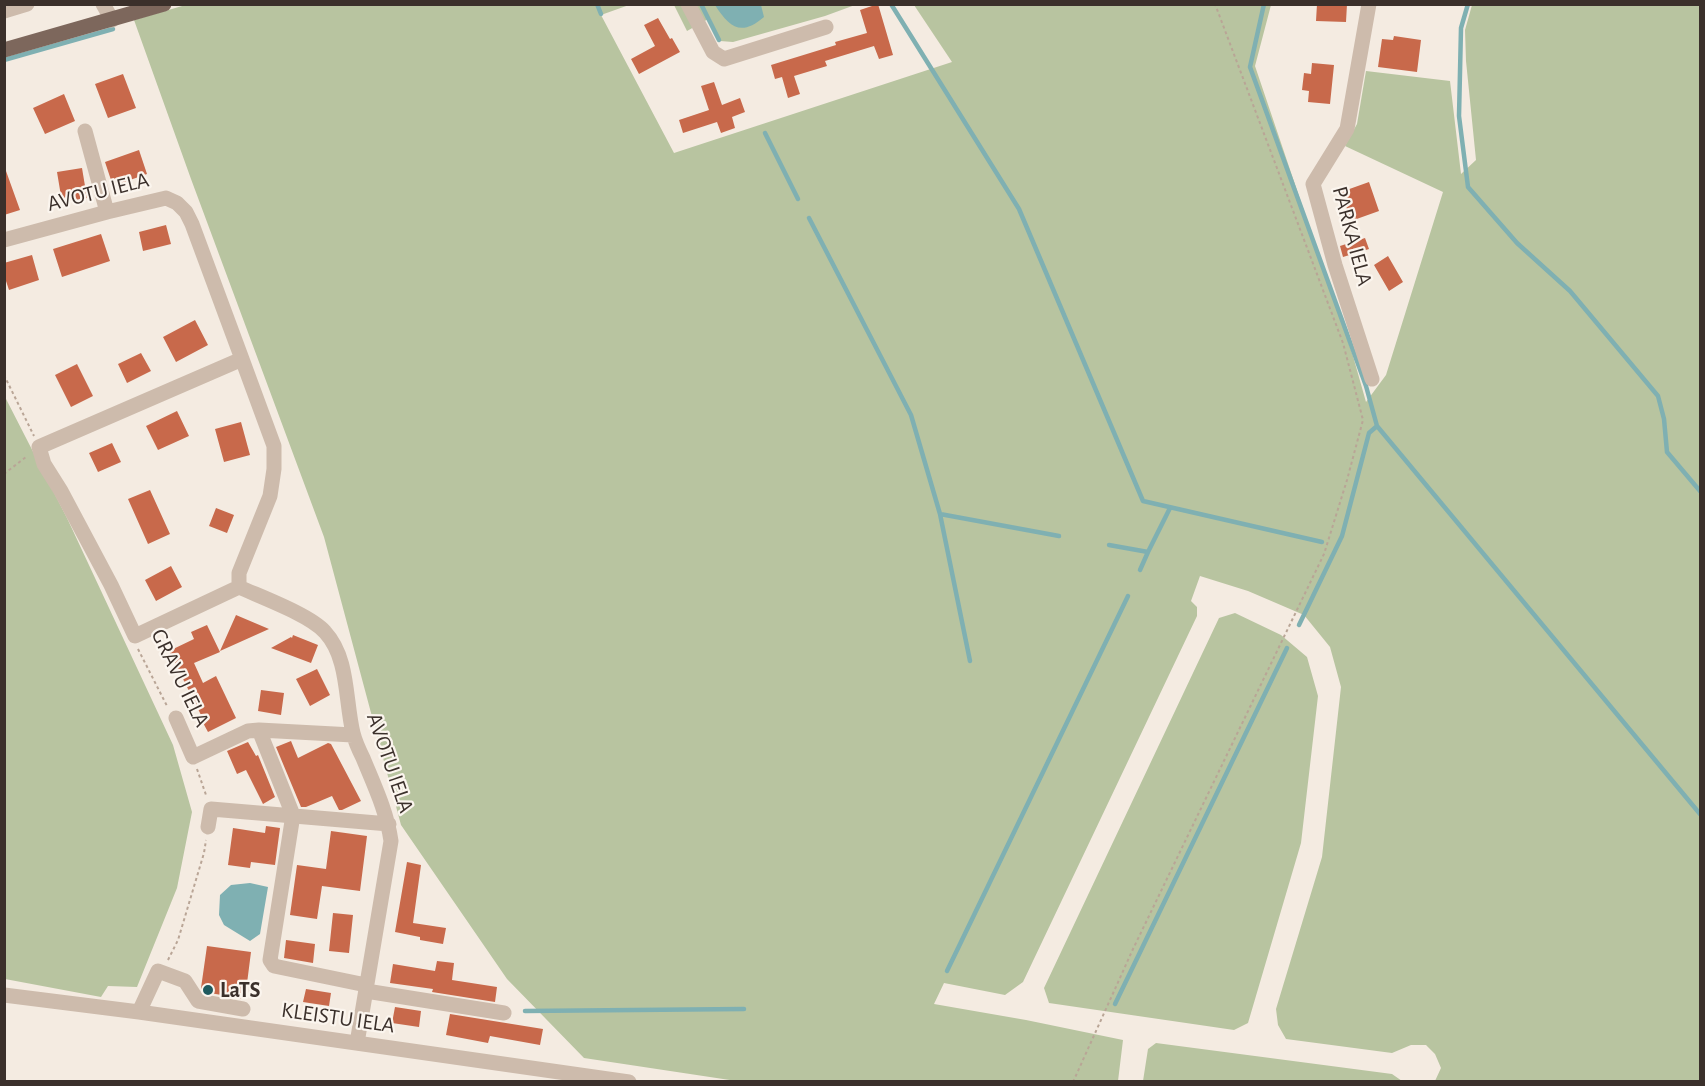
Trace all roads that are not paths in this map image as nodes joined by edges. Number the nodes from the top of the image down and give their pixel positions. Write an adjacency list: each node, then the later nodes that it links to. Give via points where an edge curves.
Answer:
1 (27, 4): 6 (street)
2 (103, 4): 7 (street)
3 (164, 4): 7 (main road)
4 (688, 4): 8 (street, via 713,52 724,58)
5 (1369, 4): 14 (street, PARKA IELA, via 1347,129 1313,184)
6 (4, 11)
7 (112, 20): 9 (main road)
8 (826, 27)
9 (4, 50)
10 (85, 132): 11 (street)
11 (107, 212): 12 (street, AVOTU IELA); 13 (street, AVOTU IELA, via 166,198 177,202 192,224)
12 (4, 240)
13 (242, 359): 15 (street, AVOTU IELA, via 274,446 274,469 270,496 239,573); 15 (street, GRAVU IELA, via 39,447 44,464 135,636)
14 (1372, 379)
15 (239, 587): 18 (street, AVOTU IELA, via 324,630 341,660)
16 (176, 718): 17 (street, GRAVU IELA, via 193,757)
17 (259, 730): 18 (street); 19 (street)
18 (353, 735): 20 (street, AVOTU IELA)
19 (293, 815): 20 (street); 21 (street, via 211,810); 22 (street, via 270,960 274,966)
20 (389, 825): 22 (street, AVOTU IELA, via 391,841)
21 (208, 826)
22 (366, 988): 26 (street); 27 (street, AVOTU IELA)
23 (4, 995): 24 (street, KLEISTU IELA)
24 (138, 1004): 25 (street, via 158,971 185,981 198,1001); 27 (street, KLEISTU IELA)
25 (243, 1009)
26 (504, 1013)
27 (357, 1044): 28 (street, KLEISTU IELA)
28 (540, 1076): 29 (street, KLEISTU IELA)
29 (629, 1082)

